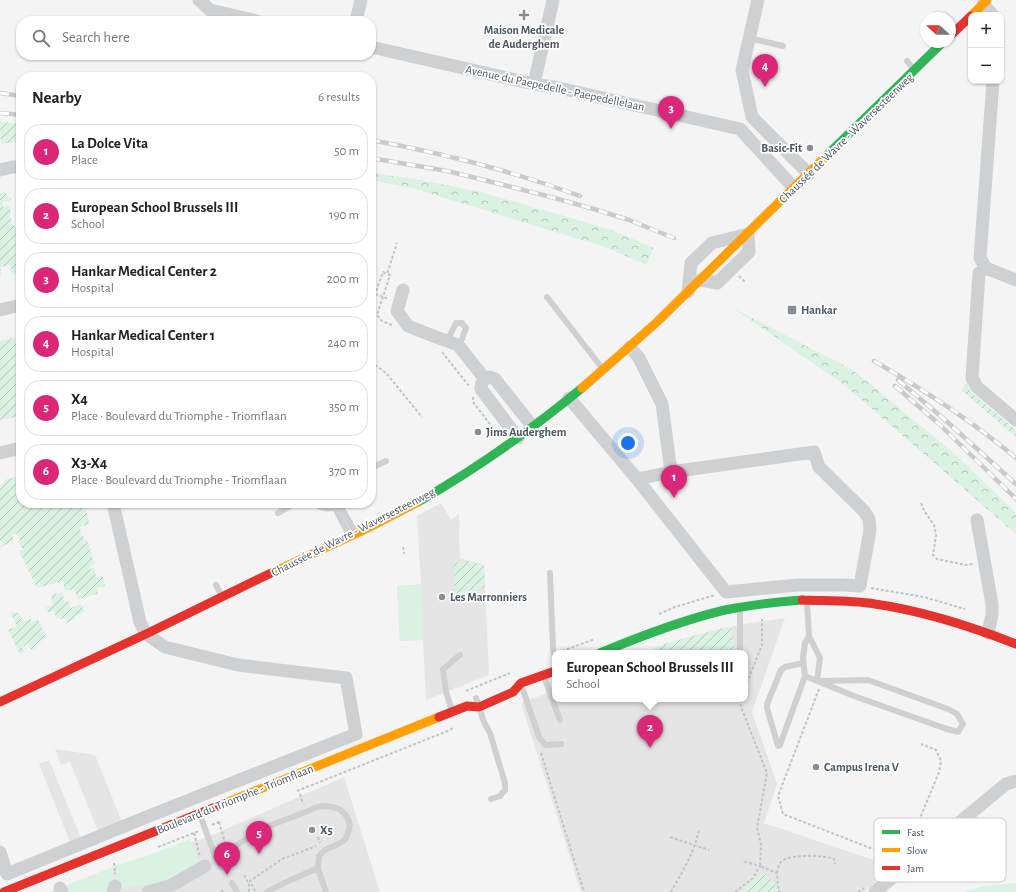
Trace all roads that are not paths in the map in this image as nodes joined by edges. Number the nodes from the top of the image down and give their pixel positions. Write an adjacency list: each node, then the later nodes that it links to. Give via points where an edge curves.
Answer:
1 (199, 0): 8 (street, via 210,10)
2 (361, 0): 9 (street)
3 (552, 0): 18 (street)
4 (758, 0): 12 (street)
5 (985, 2): 6 (main road); 7 (street)
6 (974, 12)
7 (991, 12)
8 (236, 16)
9 (357, 16)
10 (968, 18): 11 (main road)
11 (956, 30)
12 (749, 38): 13 (lane); 20 (street, via 742,70)
13 (783, 46)
14 (376, 48): 18 (street, Avenue du Paepedelle - Paepedellelaan)
15 (938, 48): 17 (main road, Chaussée de Wavre - Waversesteenweg)
16 (906, 61): 17 (lane)
17 (915, 70): 24 (main road, Chaussée de Wavre - Waversesteenweg)
18 (534, 84): 21 (street, Avenue du Paepedelle - Paepedellelaan)
19 (993, 84): 27 (street, via 980,258)
20 (752, 117): 21 (street); 24 (street)
21 (740, 129): 25 (street)
22 (16, 167): 23 (street)
23 (0, 170)
24 (799, 172): 25 (main road, Chaussée de Wavre - Waversesteenweg)
25 (794, 188): 26 (main road, Chaussée de Wavre - Waversesteenweg)
26 (748, 234): 28 (street, Chaussée de Wavre - Waversesteenweg, via 749,252 717,283); 31 (street, via 712,243 691,263)
27 (986, 268): 29 (street); 40 (street, via 979,273 972,378 977,387)
28 (701, 280): 31 (main road, Chaussée de Wavre - Waversesteenweg)
29 (1016, 280)
30 (403, 290): 35 (street, via 397,311 408,326)
31 (688, 292): 36 (main road, Chaussée de Wavre - Waversesteenweg, via 659,324)
32 (546, 297): 37 (lane)
33 (16, 306): 34 (street)
34 (0, 310)
35 (449, 345): 35 (lane, via 462,339 466,328 464,322 456,323 450,334); 38 (street)
36 (630, 347): 37 (main road, Chaussée de Wavre - Waversesteenweg); 47 (street, via 639,358 662,404)
37 (604, 370): 39 (main road, Chaussée de Wavre - Waversesteenweg)
38 (485, 379): 41 (street, via 496,379); 42 (street, via 481,383 481,389)
39 (569, 398): 41 (main road, Chaussée de Wavre - Waversesteenweg); 48 (street)
40 (1016, 420)
41 (533, 427): 42 (main road, Chaussée de Wavre - Waversesteenweg)
42 (518, 438): 54 (main road, Chaussée de Wavre - Waversesteenweg, via 451,482)
43 (16, 449): 44 (street)
44 (0, 453)
45 (386, 461): 46 (lane)
46 (376, 466)
47 (671, 472): 48 (street); 48 (street, via 814,452 819,467 869,519 870,530 860,586 797,585 723,593)
48 (637, 479)
49 (114, 508): 61 (street, via 140,622)
50 (287, 508): 52 (lane)
51 (340, 508): 54 (lane)
52 (278, 513)
53 (978, 520): 60 (street, via 992,604)
54 (353, 535): 57 (main road, Chaussée de Wavre - Waversesteenweg)
55 (550, 573): 64 (lane)
56 (216, 585): 57 (lane)
57 (222, 597): 61 (main road, Chaussée de Wavre - Waversesteenweg)
58 (807, 600): 59 (main road); 60 (main road, via 887,605 954,621); 62 (lane)
59 (740, 607): 65 (main road, via 682,622); 66 (lane)
60 (988, 633): 63 (main road)
61 (146, 634): 77 (main road, Chaussée de Wavre - Waversesteenweg); 88 (street, Boulevard du Triomphe - Triomflaan, via 165,647 238,665 346,678 356,734 7,874)
62 (809, 636): 68 (lane, via 805,642); 73 (lane, via 820,658)
63 (1016, 644)
64 (553, 650)
65 (608, 650)
66 (740, 650)
67 (460, 655): 81 (lane, via 443,669 446,692)
68 (803, 663): 71 (lane); 71 (lane, via 781,670 768,701 767,708 778,746)
69 (552, 672): 70 (main road, Boulevard du Triomphe - Triomflaan)
70 (543, 675): 74 (main road, Boulevard du Triomphe - Triomflaan); 76 (lane)
71 (805, 676): 73 (lane)
72 (511, 681): 74 (main road)
73 (819, 682): 73 (lane, via 944,728 958,732 963,724 957,714 948,709 868,680)
74 (521, 683): 80 (main road, Boulevard du Triomphe - Triomflaan, via 513,692); 83 (lane, via 539,737 545,745)
75 (479, 696): 79 (main road, Boulevard du Triomphe - Triomflaan); 80 (lane)
76 (552, 699)
77 (0, 702)
78 (553, 702): 82 (lane)
79 (467, 706): 80 (main road, Boulevard du Triomphe - Triomflaan); 81 (main road, Boulevard du Triomphe - Triomflaan)
80 (479, 707): 85 (lane, via 505,783 505,790 500,796)
81 (453, 712): 86 (main road, Boulevard du Triomphe - Triomflaan)
82 (560, 720)
83 (561, 744)
84 (1016, 781): 87 (street, via 1006,784)
85 (491, 799)
86 (200, 813): 89 (lane); 96 (main road, Boulevard du Triomphe - Triomflaan, via 28,885)
87 (962, 818)
88 (0, 852)
89 (216, 856): 91 (lane); 92 (lane, via 269,826 317,807 333,807 345,814 350,825 345,840 319,856)
90 (205, 866): 97 (street, via 172,885)
91 (221, 867)
92 (318, 868): 99 (lane); 100 (lane)
93 (880, 882): 95 (street)
94 (232, 883): 98 (lane)
95 (871, 889)
96 (4, 892)
97 (148, 892)
98 (237, 892)
99 (268, 892)
100 (326, 892)

